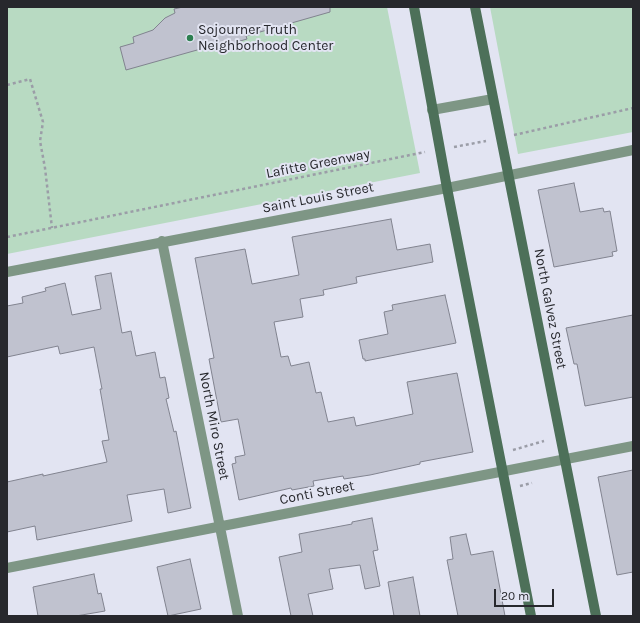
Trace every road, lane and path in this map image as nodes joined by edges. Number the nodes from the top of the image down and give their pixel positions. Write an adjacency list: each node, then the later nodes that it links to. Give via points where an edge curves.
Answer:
1 (414, 7): 6 (street)
2 (475, 7): 4 (street, North Galvez Street)
3 (7, 85): 12 (path, via 30,79 43,122 40,141)
4 (493, 99): 6 (street); 7 (street, North Galvez Street)
5 (633, 108): 7 (path, Lafitte Greenway)
6 (432, 110): 8 (street)
7 (501, 138): 8 (path, Lafitte Greenway); 10 (street, North Galvez Street)
8 (440, 150): 11 (street); 12 (path, Lafitte Greenway)
9 (633, 150): 10 (street, Saint Louis Street)
10 (509, 175): 11 (street, Saint Louis Street); 19 (street, North Galvez Street)
11 (446, 188): 14 (street, Saint Louis Street); 20 (street)
12 (52, 228): 13 (path, Lafitte Greenway)
13 (7, 237)
14 (162, 241): 15 (street, Saint Louis Street); 21 (street, North Miro Street)
15 (7, 272)
16 (544, 441): 18 (path)
17 (633, 446): 19 (street, Conti Street)
18 (512, 451)
19 (565, 459): 20 (street, Conti Street); 25 (street, North Galvez Street)
20 (502, 471): 21 (street, Conti Street); 24 (street)
21 (220, 527): 22 (street, Conti Street); 23 (street, North Miro Street)
22 (7, 568)
23 (238, 616)
24 (531, 616)
25 (596, 616)

